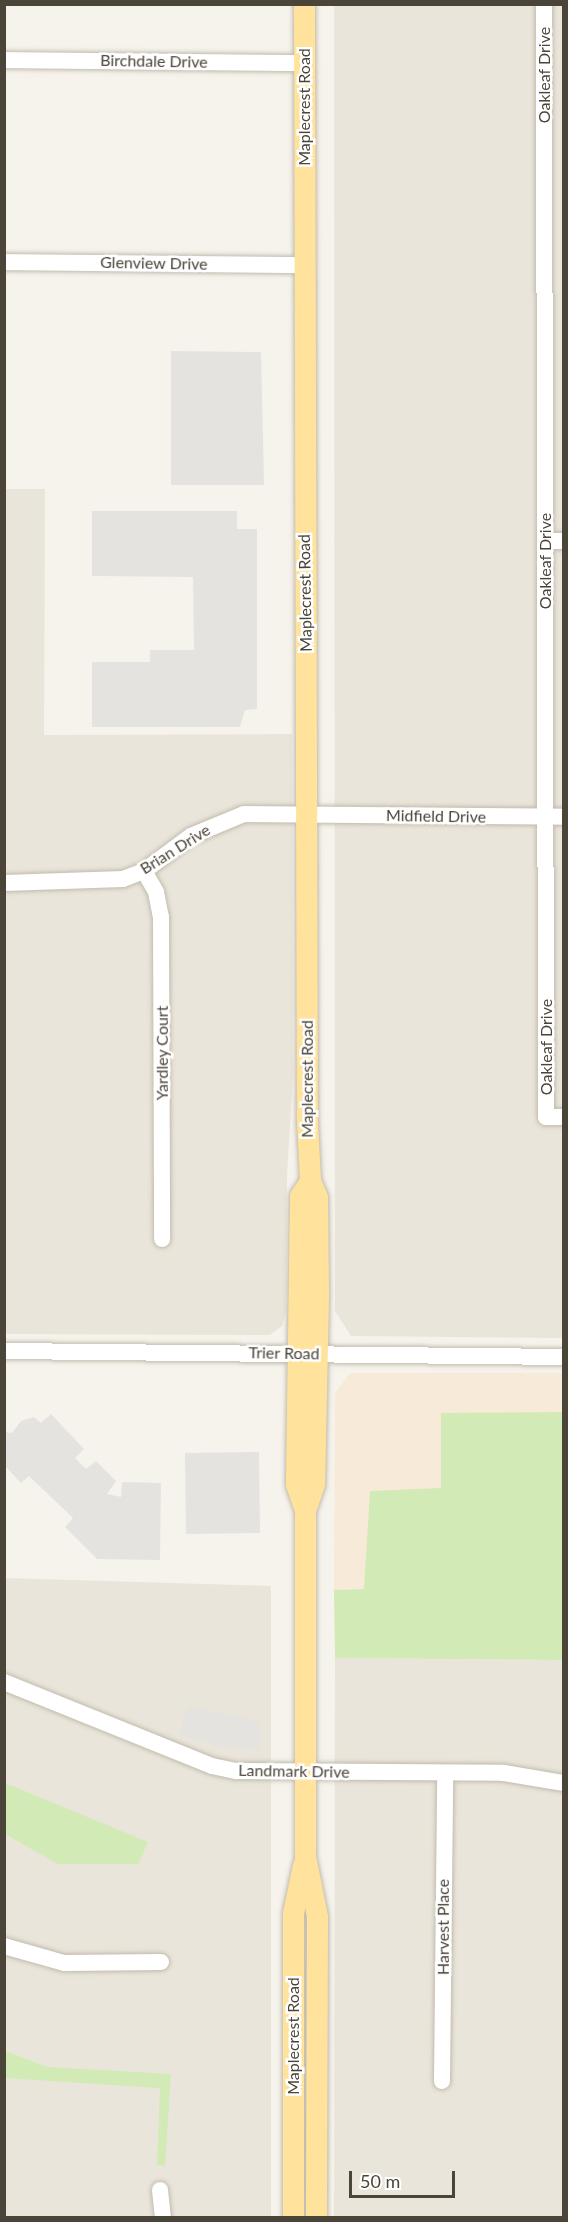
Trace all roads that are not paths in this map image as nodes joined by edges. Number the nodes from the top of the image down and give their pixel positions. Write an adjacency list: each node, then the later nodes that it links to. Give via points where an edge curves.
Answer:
1 (304, 4): 4 (main road, Maplecrest Road)
2 (544, 4): 7 (street, Oakleaf Drive)
3 (4, 60): 4 (street, Birchdale Drive)
4 (304, 63): 6 (main road, Maplecrest Road)
5 (4, 262): 6 (street, Glenview Drive)
6 (304, 265): 9 (main road, Maplecrest Road)
7 (546, 541): 8 (street); 10 (street, Oakleaf Drive)
8 (564, 541)
9 (308, 814): 10 (street, Midfield Drive); 12 (street, Brian Drive, via 244,814 223,820 191,836); 15 (main road, Maplecrest Road)
10 (545, 817): 11 (street, Midfield Drive); 14 (street, Oakleaf Drive, via 546,1117)
11 (564, 817)
12 (144, 870): 13 (street, Brian Drive, via 100,882); 16 (street, Yardley Court, via 156,892 161,917)
13 (4, 883)
14 (564, 1117)
15 (310, 1181): 18 (main road, Maplecrest Road, via 300,1196); 19 (main road, Maplecrest Road, via 317,1197)
16 (162, 1239)
17 (4, 1351): 18 (street, Trier Road)
18 (296, 1353): 19 (street, Trier Road); 21 (main road, Maplecrest Road, via 296,1484)
19 (317, 1354): 20 (street, Trier Road); 21 (main road, Maplecrest Road, via 314,1484)
20 (564, 1358)
21 (305, 1510): 23 (main road, Maplecrest Road)
22 (4, 1682): 23 (street, Landmark Drive, via 212,1766 236,1771)
23 (305, 1773): 24 (street, Landmark Drive); 26 (main road, Maplecrest Road)
24 (445, 1773): 25 (street, Landmark Drive, via 504,1773); 29 (street, Harvest Place)
25 (564, 1783)
26 (305, 1856): 32 (main road, Maplecrest Road, via 293,1913); 33 (main road, Maplecrest Road, via 317,1917)
27 (4, 1946): 28 (street, via 56,1962)
28 (161, 1962)
29 (442, 2081)
30 (160, 2190): 31 (street)
31 (163, 2217)
32 (293, 2217)
33 (316, 2217)

